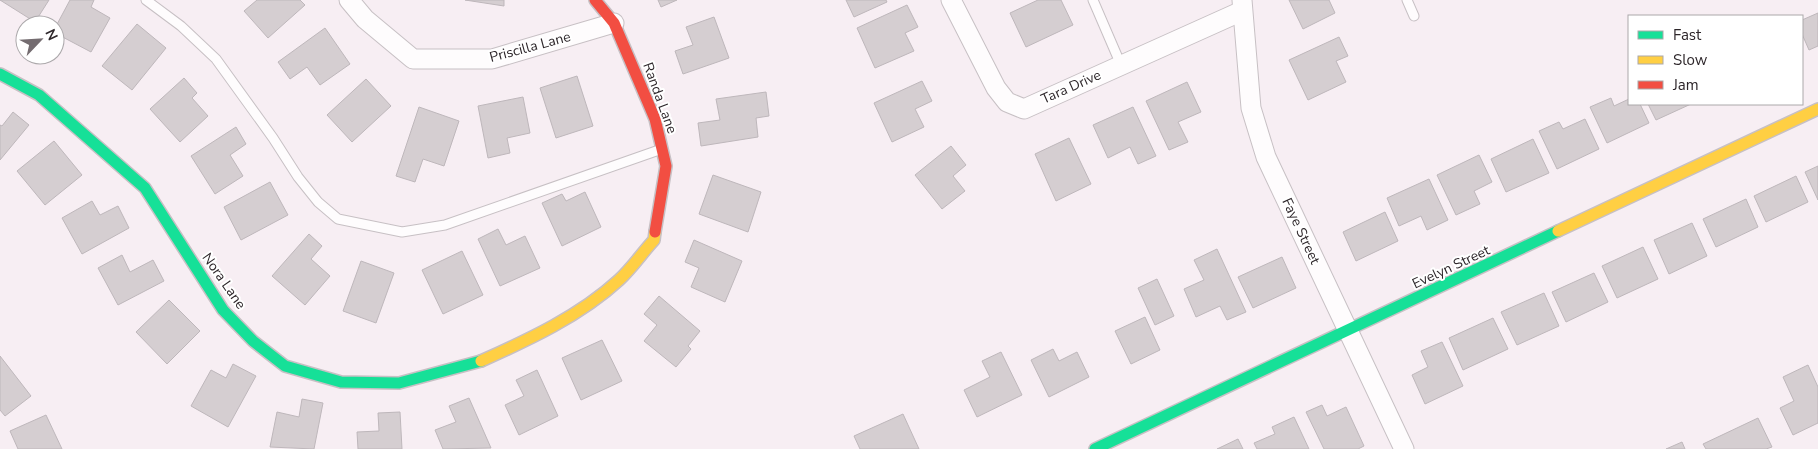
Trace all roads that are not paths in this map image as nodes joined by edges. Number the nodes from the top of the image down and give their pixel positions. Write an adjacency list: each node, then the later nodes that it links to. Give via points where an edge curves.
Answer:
1 (146, 0): 13 (lane, via 181,26 216,59 298,177 318,202 338,219 402,232 445,226)
2 (349, 0): 9 (street, Priscilla Lane, via 365,19 413,59 492,60)
3 (595, 0): 9 (street, Randa Lane)
4 (951, 0): 10 (street, Tara Drive, via 996,88 1007,102 1024,109)
5 (1093, 0): 10 (lane)
6 (1407, 0): 8 (lane)
7 (1242, 5): 10 (street, Tara Drive); 15 (street, Faye Street, via 1251,108 1266,157)
8 (1414, 16)
9 (614, 23): 13 (street, Randa Lane, via 655,119)
10 (1121, 65)
11 (0, 74): 14 (street, Nora Lane, via 39,95 145,188 223,310 252,341 285,366 341,382 399,383 478,362 525,341)
12 (1818, 109): 15 (street, Evelyn Street)
13 (662, 149): 14 (street, Randa Lane, via 666,166 654,240 620,280)
14 (585, 306)
15 (1349, 332): 16 (street, Evelyn Street); 17 (street, Faye Street)
16 (1096, 449)
17 (1404, 449)

